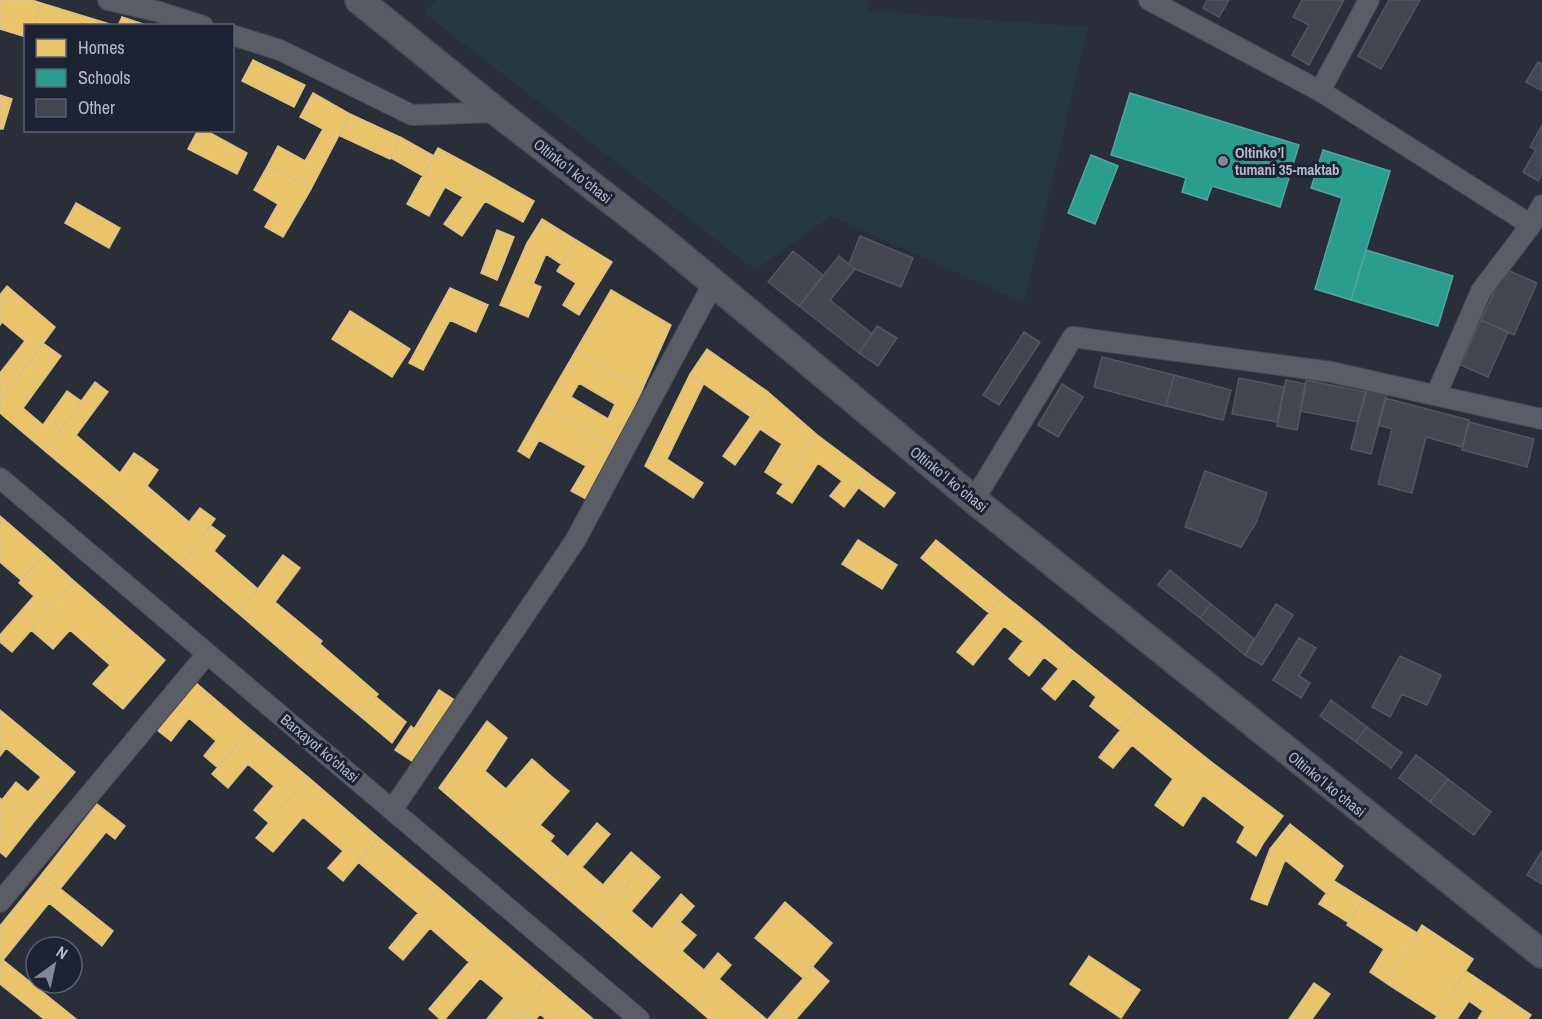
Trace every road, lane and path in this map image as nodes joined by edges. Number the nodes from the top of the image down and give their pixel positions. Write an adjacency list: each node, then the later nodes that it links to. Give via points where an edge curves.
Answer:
1 (108, 0): 5 (street)
2 (358, 0): 8 (main road, Oltinkoʻl koʻchasi)
3 (1149, 0): 7 (street)
4 (1369, 0): 7 (street)
5 (197, 24)
6 (234, 36): 8 (street, via 280,50 412,115)
7 (1320, 91): 10 (street)
8 (497, 112): 11 (main road, Oltinkoʻl koʻchasi)
9 (1542, 205): 10 (street)
10 (1531, 225): 12 (street, via 1482,291)
11 (713, 284): 15 (main road, Oltinkoʻl koʻchasi); 17 (street, via 575,541)
12 (1436, 396): 13 (street); 15 (street, via 1331,372 1073,337)
13 (1542, 419)
14 (0, 478): 16 (street, Barxayot ko'chasi)
15 (974, 500): 19 (main road, Oltinkoʻl koʻchasi)
16 (207, 654): 17 (street, Barxayot ko'chasi); 18 (street)
17 (392, 810): 20 (street, Barxayot ko'chasi)
18 (0, 902)
19 (1542, 954)
20 (639, 1019)

